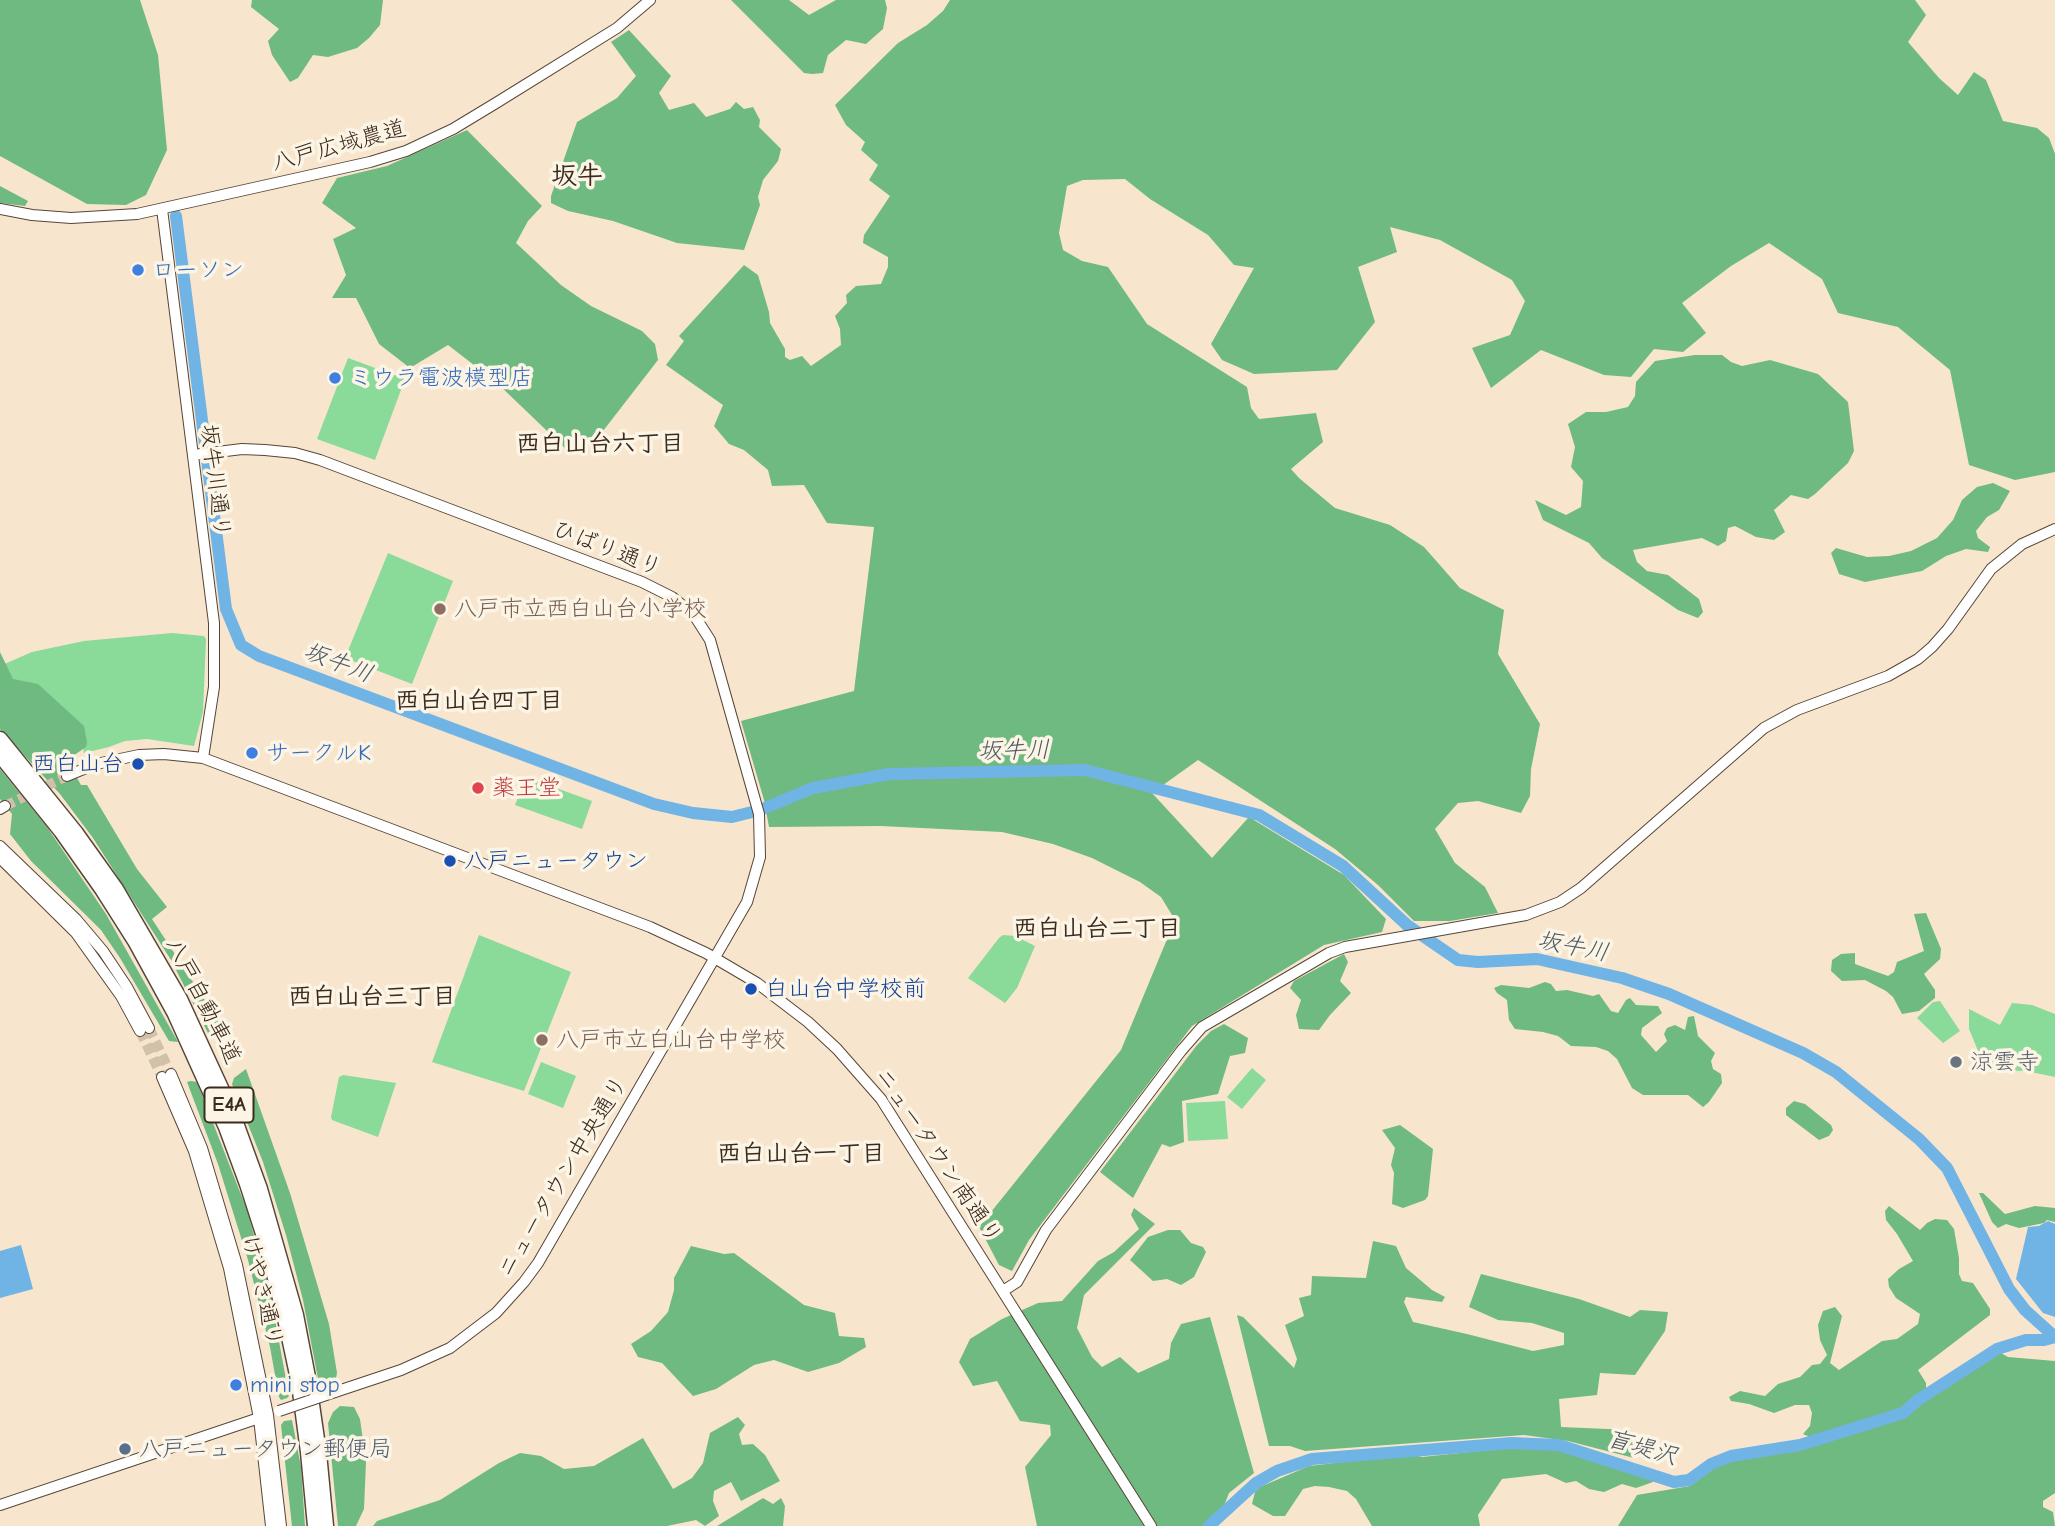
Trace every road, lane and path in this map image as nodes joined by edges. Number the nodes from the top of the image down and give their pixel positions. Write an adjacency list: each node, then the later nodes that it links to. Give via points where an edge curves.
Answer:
1 (650, 0): 3 (street, 八戸広域農道, via 617,28 453,129 407,151)
2 (0, 209): 3 (street, 八戸広域農道, via 71,218)
3 (162, 209): 4 (street, 坂牛川通り)
4 (196, 455): 8 (street, 坂牛川通り, via 214,635 214,687); 12 (street, ひばり通り, via 265,450 320,460 642,582 694,615 710,640 760,825 760,857 753,886)
5 (2055, 529): 14 (street, via 2006,554 1948,629 1918,659 1764,728 1560,902 1526,915 1329,953 1202,1027 1046,1230 1017,1282)
6 (0, 739): 20 (highway, 八戸自動車道 / E4A, via 116,889 180,999 232,1112 260,1189 296,1315)
7 (0, 755): 19 (highway, 八戸自動車道 / E4A, via 61,831 135,941 175,1014 226,1127 267,1246 286,1322 299,1384)
8 (203, 758): 9 (street, ニュータウン南通り, via 139,755); 12 (street, ニュータウン南通り, via 650,927)
9 (67, 776)
10 (0, 846): 11 (street, via 103,951 127,987 145,1029 76,933)
11 (0, 858)
12 (715, 958): 14 (street, ニュータウン南通り, via 808,1022 860,1073 900,1126); 15 (street, ニュータウン中央通り, bridge, via 538,1263 511,1298 467,1337 430,1359)
13 (167, 1075): 15 (street, けやき通り, via 229,1268)
14 (1003, 1291): 21 (street, ニュータウン南通り)
15 (264, 1416): 16 (street, ニュータウン中央通り); 17 (street, けやき通り); 18 (street, けやき通り)
16 (0, 1505)
17 (271, 1526)
18 (281, 1526)
19 (315, 1526)
20 (326, 1526)
21 (1152, 1526)

